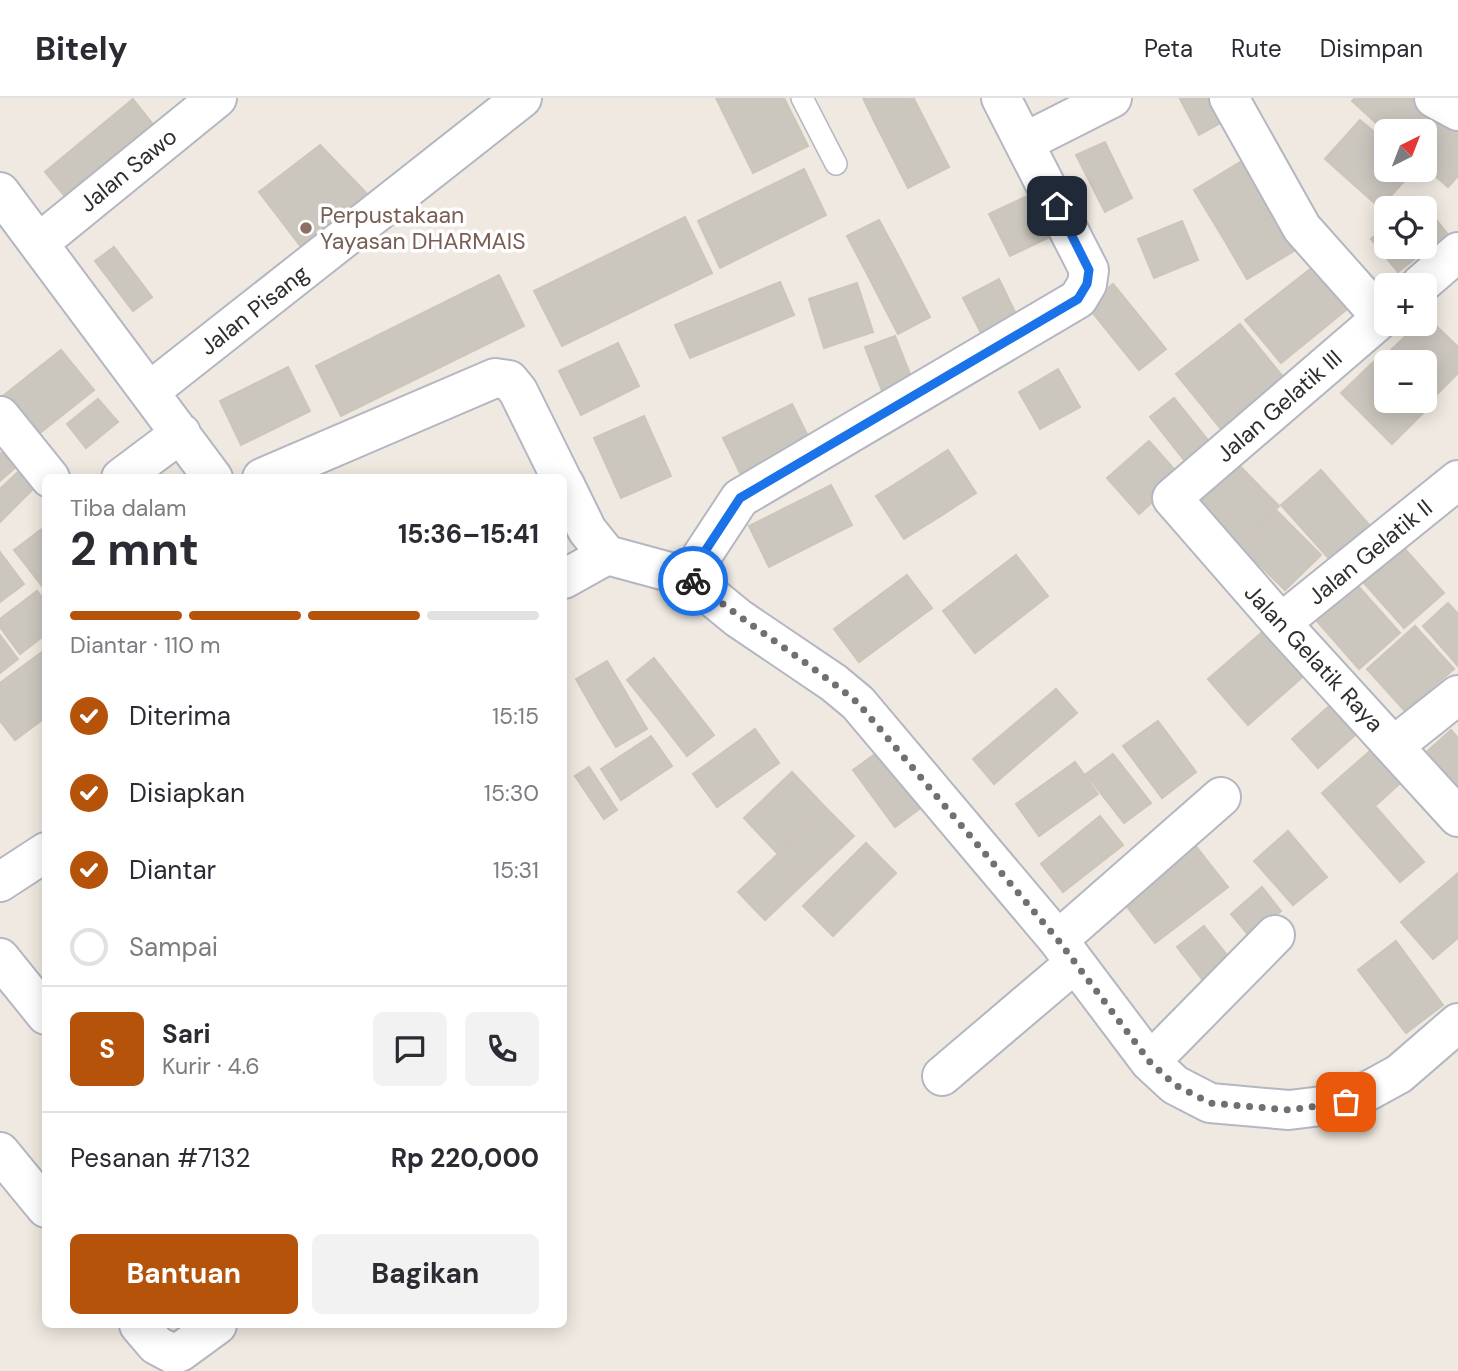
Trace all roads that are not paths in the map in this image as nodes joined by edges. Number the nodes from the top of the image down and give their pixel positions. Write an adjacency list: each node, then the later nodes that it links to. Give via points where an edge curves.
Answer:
1 (217, 98): 12 (street, Jalan Sawo)
2 (522, 98): 17 (street, Jalan Pisang)
3 (802, 98): 10 (lane)
4 (1001, 98): 9 (street)
5 (1112, 98): 9 (street)
6 (1228, 98): 15 (street, via 1302,228)
7 (1434, 98): 8 (street)
8 (1458, 111)
9 (1025, 142): 29 (street, via 1089,270 1078,299 740,498)
10 (836, 164)
11 (4, 204): 12 (street)
12 (40, 242): 17 (street)
13 (1458, 252): 14 (street)
14 (1434, 273)
15 (1374, 305)
16 (1374, 325): 26 (street, Jalan Gelatik III)
17 (163, 410): 20 (street, Jalan Pisang); 21 (street)
18 (0, 416): 19 (street)
19 (47, 474)
20 (123, 474)
21 (210, 474)
22 (271, 474): 23 (street, via 495,378 509,380 518,391)
23 (559, 474)
24 (1458, 480): 30 (street, Jalan Gelatik II)
25 (567, 489): 27 (street, via 587,530)
26 (1172, 498): 30 (street, Jalan Gelatik Raya)
27 (607, 555): 28 (street); 29 (street)
28 (567, 577)
29 (688, 577): 38 (street, via 858,703)
30 (1282, 624): 32 (street, Jalan Gelatik Raya)
31 (1458, 695): 32 (street)
32 (1395, 745): 34 (street, Jalan Gelatik Raya)
33 (1221, 797): 38 (street)
34 (1458, 817)
35 (42, 855): 36 (street)
36 (0, 881)
37 (1275, 935): 42 (street)
38 (1066, 951): 42 (street); 43 (street)
39 (0, 958): 40 (street)
40 (42, 1009)
41 (1458, 1023): 42 (street, via 1399,1074 1346,1102 1289,1110 1210,1103 1175,1085)
42 (1150, 1062)
43 (942, 1076)
44 (0, 1152): 45 (street)
45 (42, 1203)
46 (212, 1328): 47 (street, via 173,1354)
47 (148, 1335)

